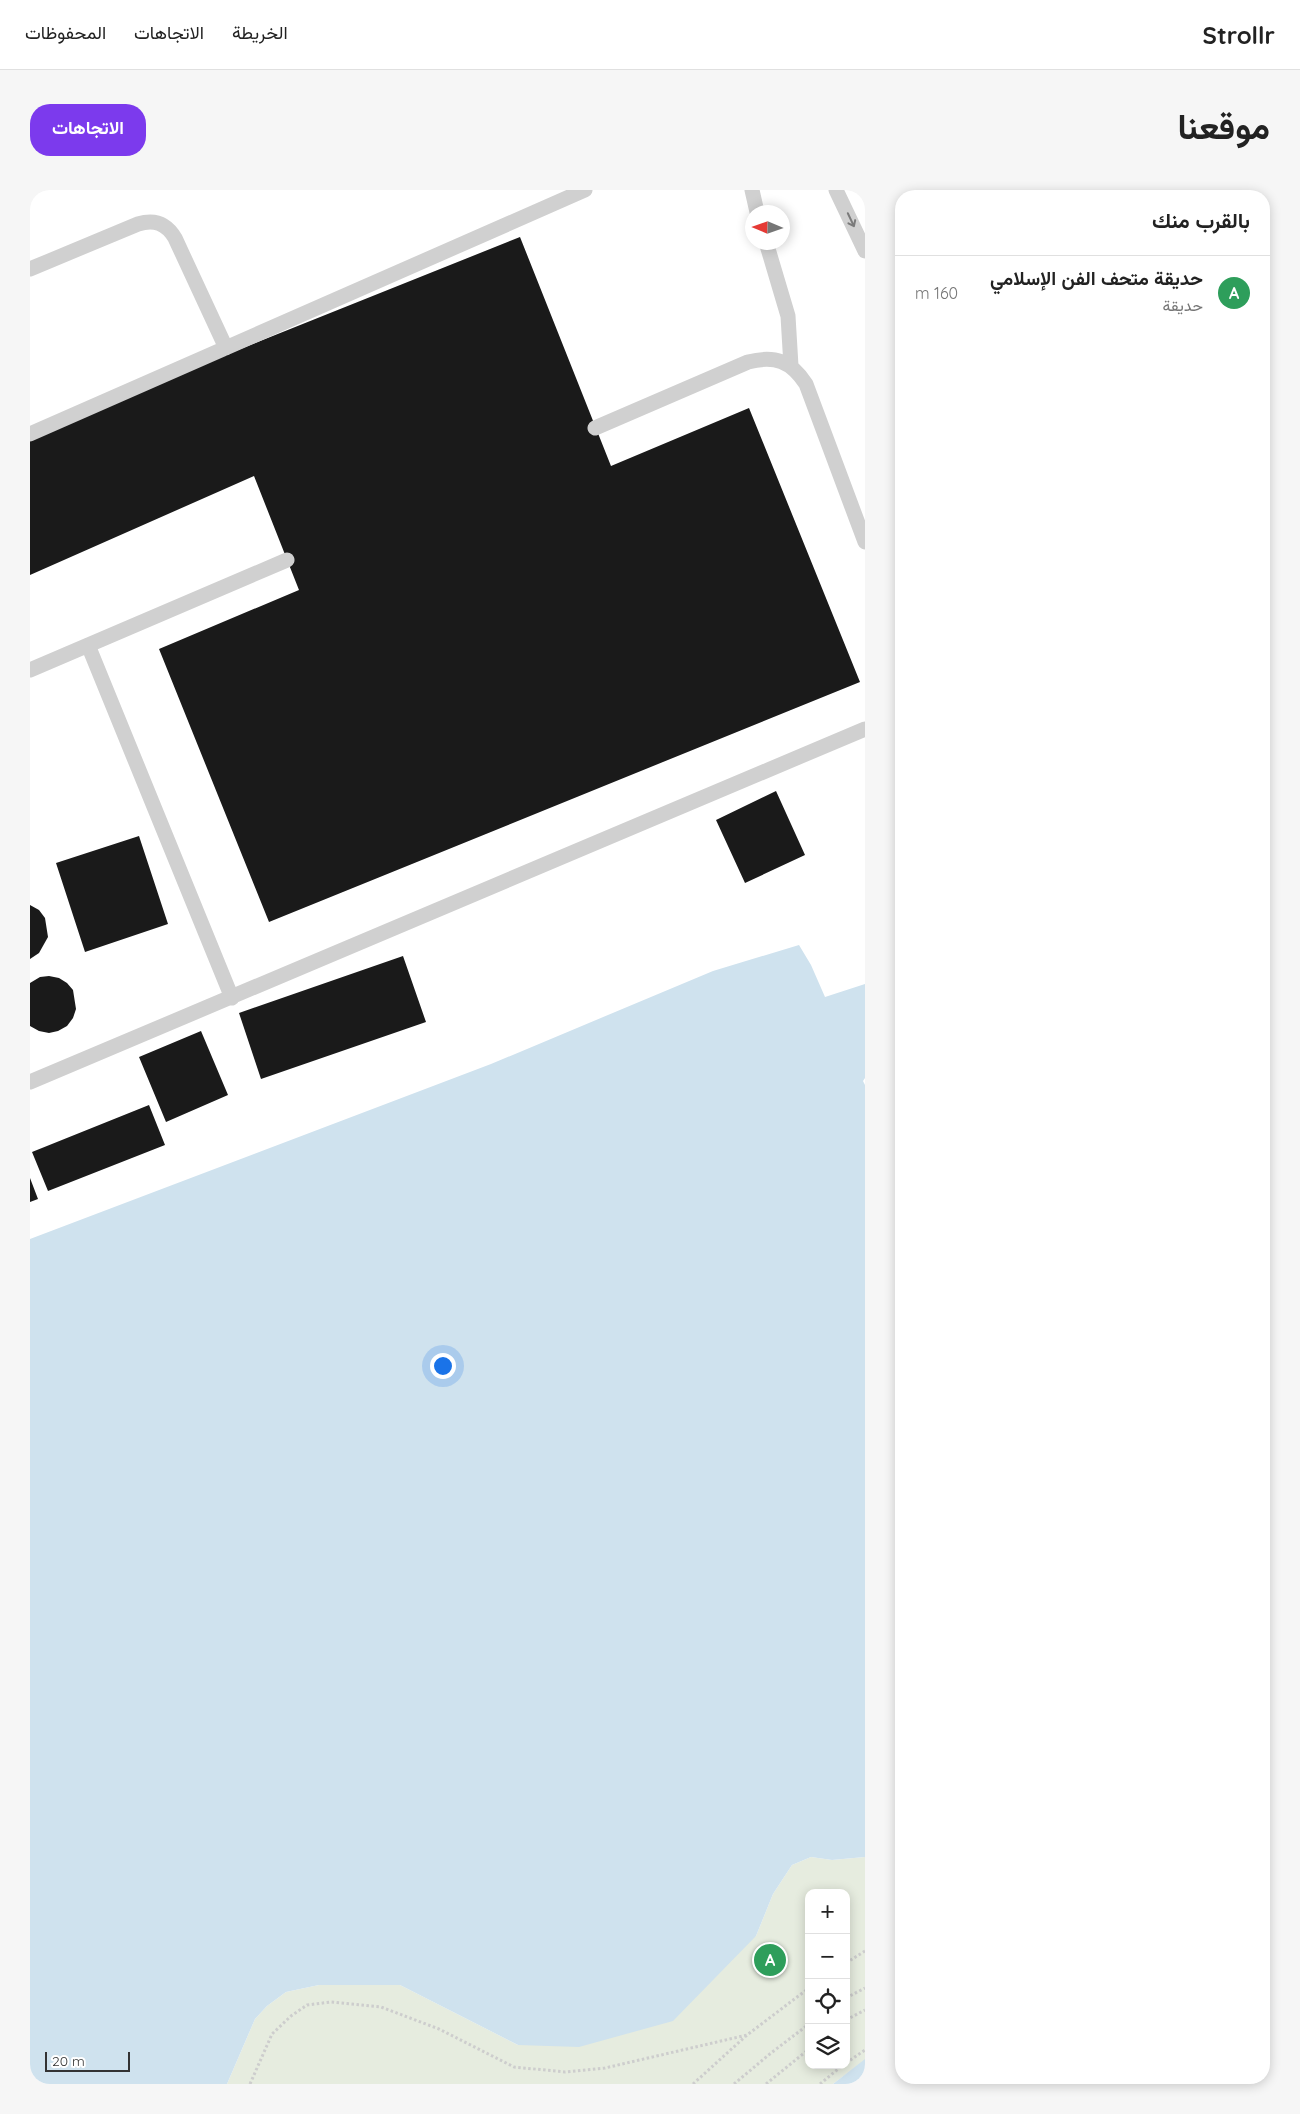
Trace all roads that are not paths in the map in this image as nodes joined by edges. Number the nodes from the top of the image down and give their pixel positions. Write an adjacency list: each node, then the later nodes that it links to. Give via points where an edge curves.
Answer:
1 (585, 190): 8 (lane)
2 (752, 190): 4 (lane)
3 (836, 190): 6 (lane, one-way to 6)
4 (755, 205)
5 (768, 250): 9 (lane, via 788,316)
6 (865, 251)
7 (30, 269): 8 (lane, via 138,224 155,222 164,225 175,238)
8 (226, 348): 11 (lane)
9 (791, 366): 10 (lane, via 762,358 748,362); 12 (lane, via 806,384)
10 (595, 428)
11 (30, 434)
12 (862, 522): 13 (lane)
13 (865, 542)
14 (287, 560): 15 (lane)
15 (88, 645): 16 (lane); 18 (lane)
16 (30, 670)
17 (865, 729): 18 (lane)
18 (232, 998): 19 (lane)
19 (30, 1082)

